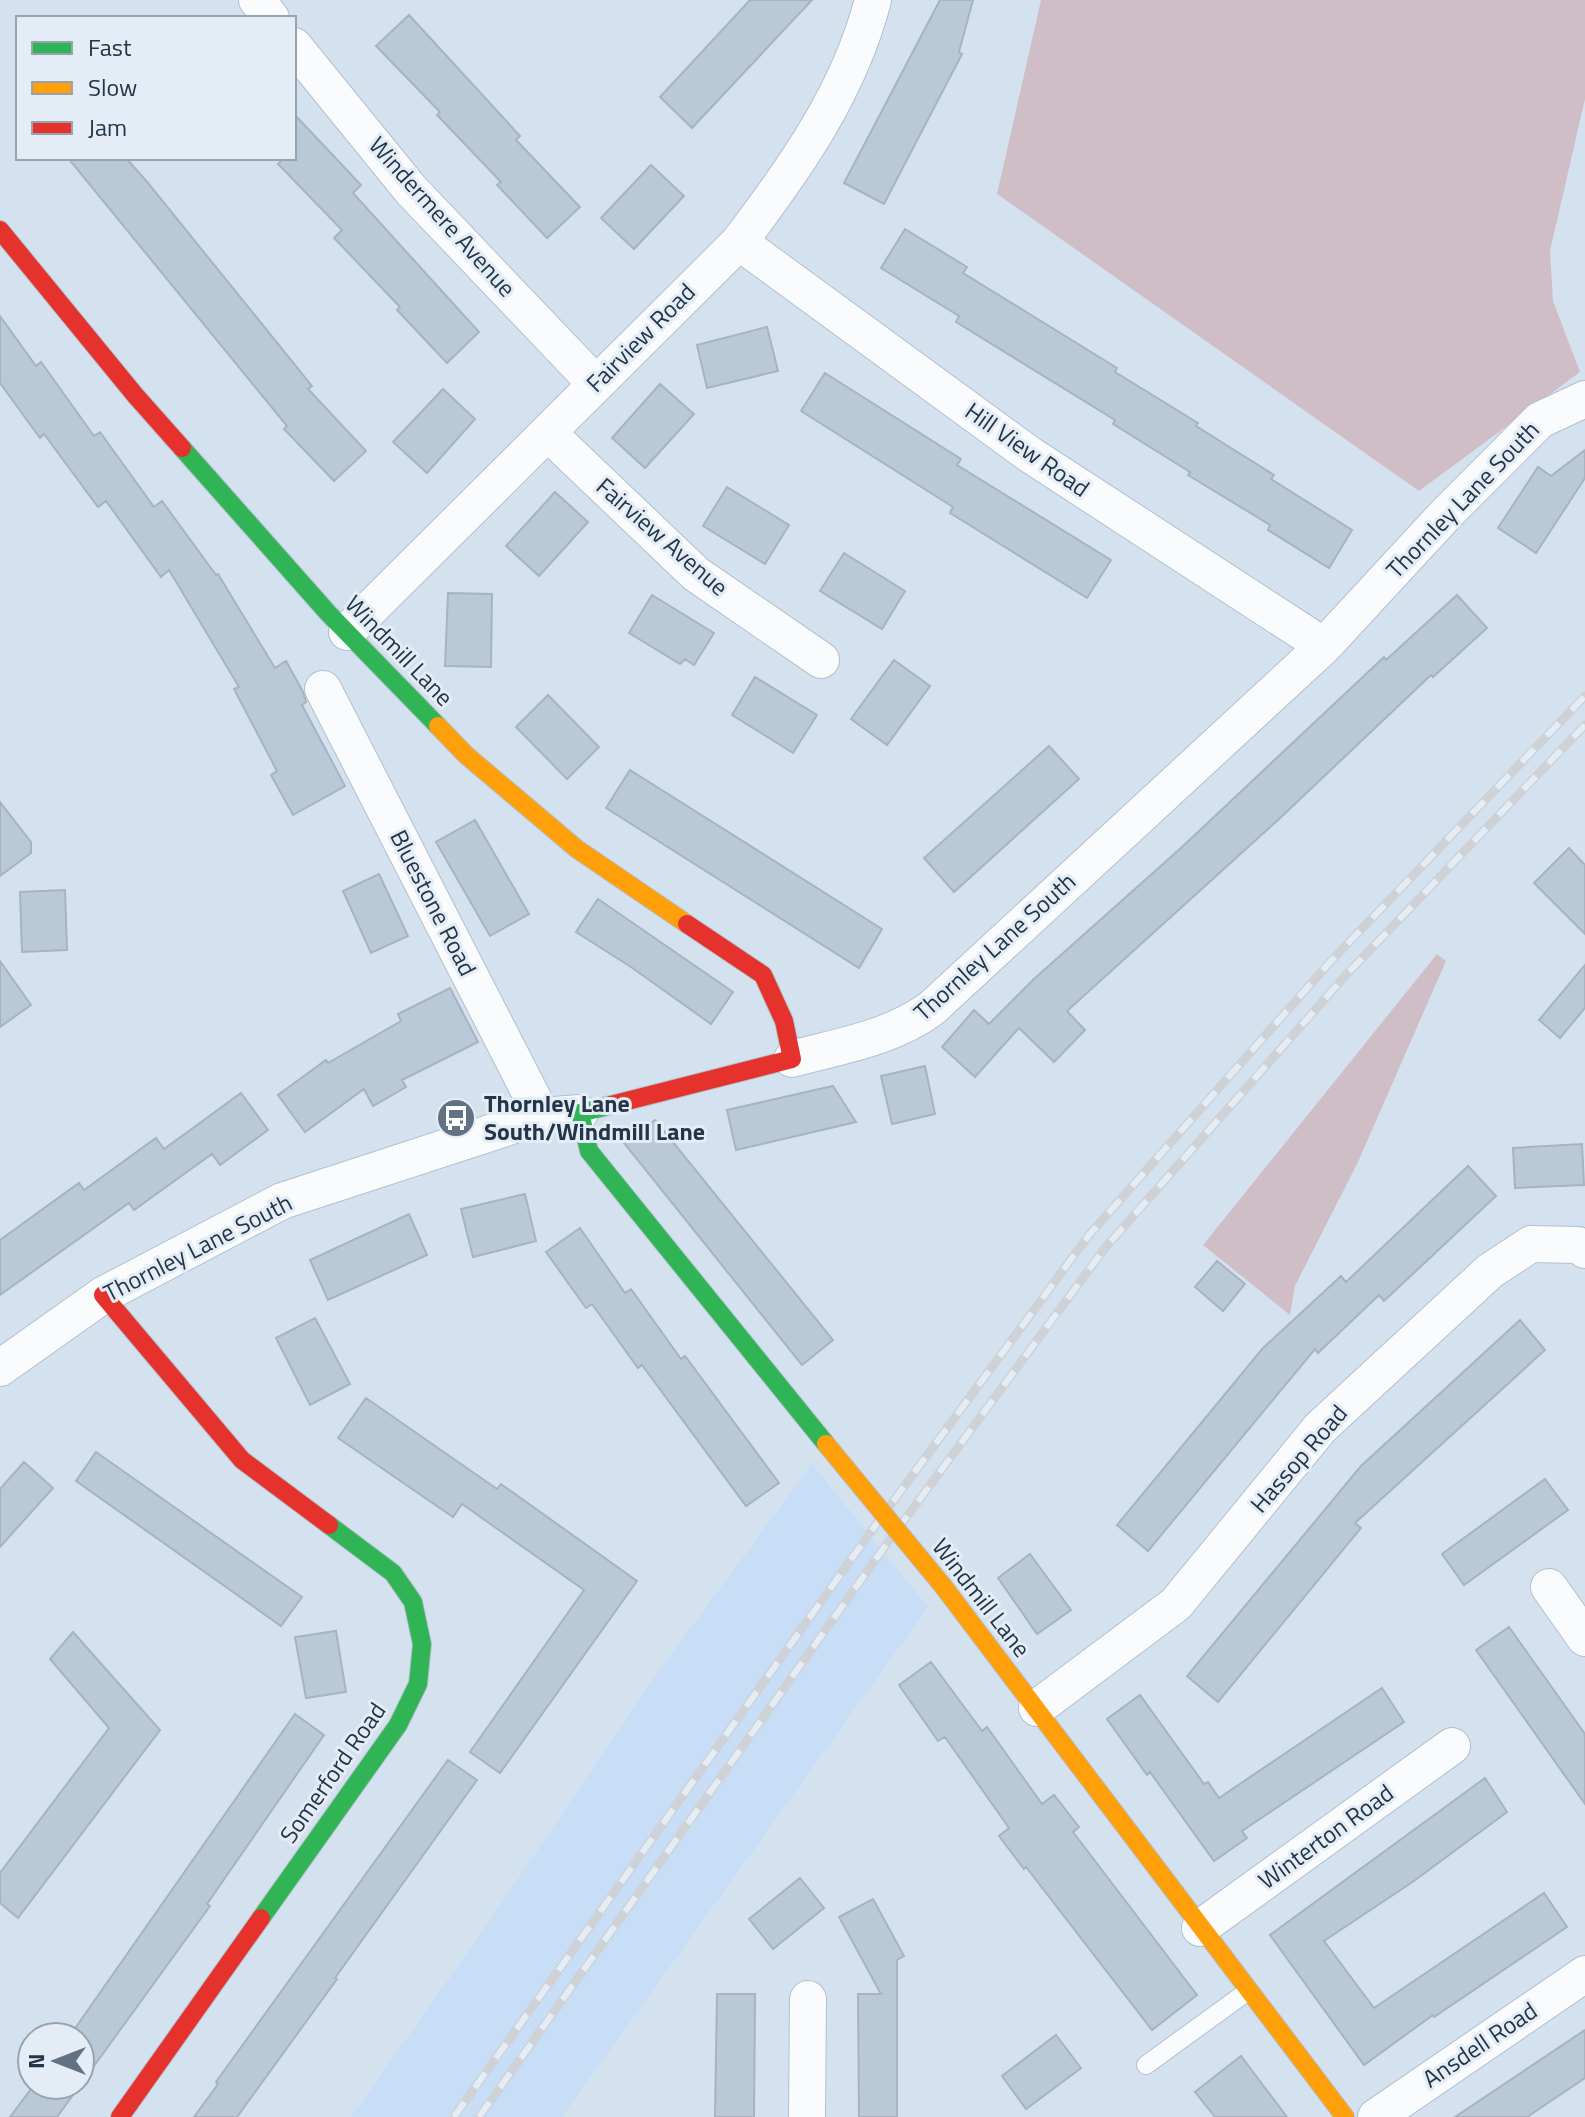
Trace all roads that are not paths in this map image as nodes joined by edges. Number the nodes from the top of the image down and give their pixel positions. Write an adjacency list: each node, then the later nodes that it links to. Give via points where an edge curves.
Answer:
1 (873, 0): 4 (street, Fairview Road, via 832,106 790,175)
2 (296, 48): 5 (street, Windermere Avenue, via 411,190)
3 (0, 230): 8 (street, Windmill Lane, via 135,395)
4 (739, 242): 5 (street, Fairview Road); 9 (street, Hill View Road, via 1029,454)
5 (595, 383): 7 (street, Fairview Road)
6 (1585, 399): 9 (street, Thornley Lane South, via 1540,420)
7 (548, 433): 8 (street, Fairview Road); 10 (street, Fairview Avenue, via 696,574)
8 (347, 632): 12 (street, Windmill Lane, via 466,755 577,849 763,975 784,1021)
9 (1324, 646): 12 (street, Thornley Lane South, via 923,1015 894,1031)
10 (821, 660)
11 (323, 689): 14 (street, Bluestone Road)
12 (792, 1059): 13 (street, Thornley Lane South)
13 (580, 1113): 14 (street, Thornley Lane South); 20 (street, Windmill Lane, bridge, via 589,1151)
14 (542, 1116): 16 (street, Thornley Lane South, via 282,1201)
15 (1581, 1248): 20 (street, Hassop Road, via 1531,1244 1490,1271 1320,1428 1176,1604)
16 (103, 1295): 17 (street, Thornley Lane South); 27 (street, Somerford Road, via 242,1460 393,1573 413,1602 422,1644 418,1684 398,1725)
17 (0, 1368)
18 (1549, 1587): 19 (street)
19 (1585, 1638)
20 (1037, 1708): 22 (street, Windmill Lane)
21 (1452, 1746): 22 (street, Winterton Road)
22 (1200, 1928): 24 (street, Windmill Lane)
23 (1585, 1974): 30 (street, Ansdell Road)
24 (1248, 1991): 26 (lane); 29 (street, Windmill Lane)
25 (808, 1999): 28 (street)
26 (1146, 2065)
27 (120, 2117)
28 (807, 2117)
29 (1345, 2117)
30 (1376, 2117)

